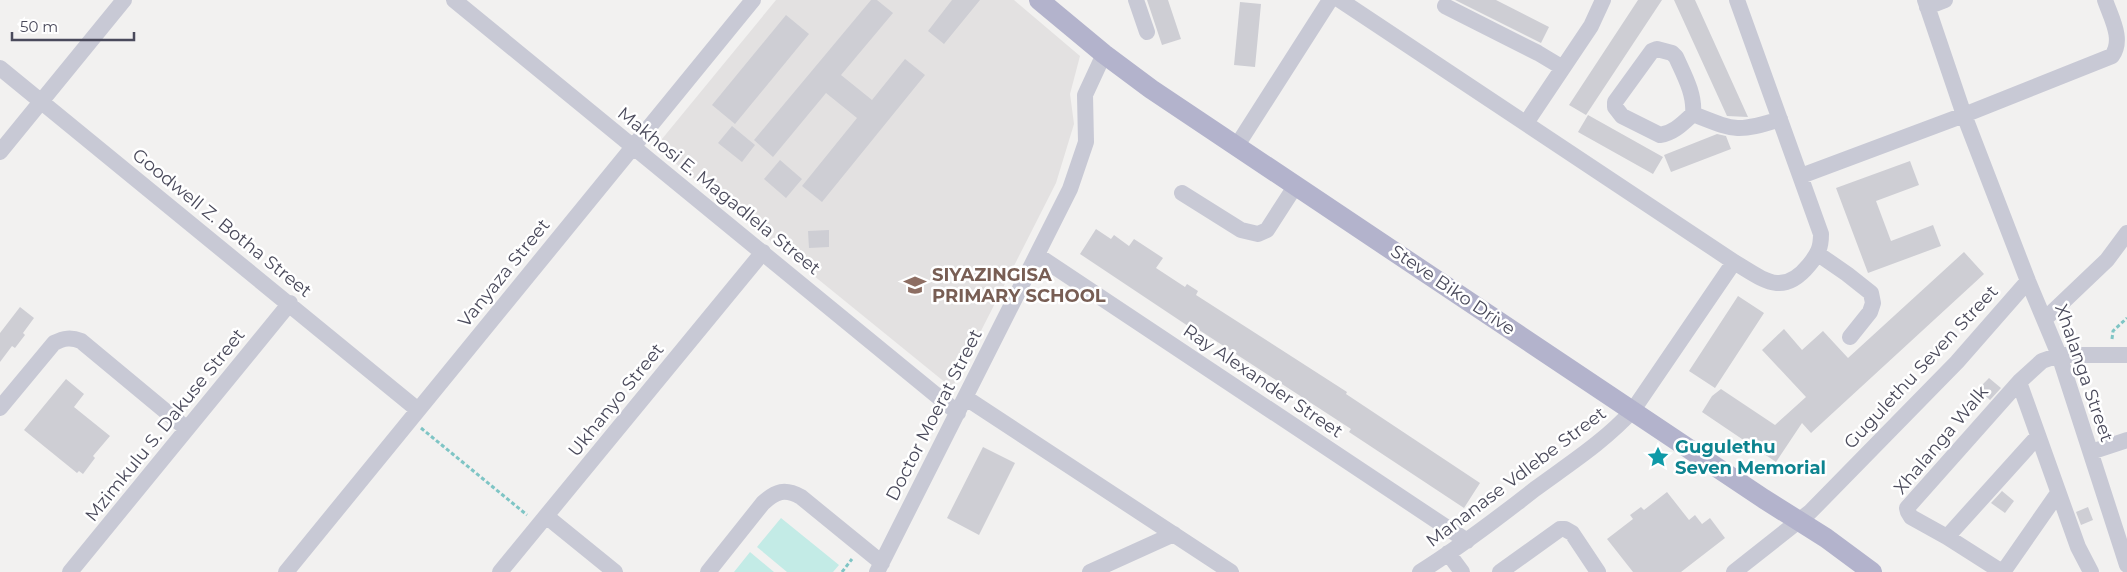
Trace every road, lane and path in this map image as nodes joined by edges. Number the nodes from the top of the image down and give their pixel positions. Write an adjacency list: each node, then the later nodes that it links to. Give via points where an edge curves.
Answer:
1 (124, 0): 18 (street)
2 (454, 0): 23 (street, Makhosi E. Magadlela Street)
3 (753, 0): 23 (street, Vanyaza Street)
4 (1136, 0): 14 (street)
5 (1330, 0): 24 (street)
6 (1340, 0): 22 (street)
7 (1603, 0): 17 (street, via 1591,26)
8 (1737, 0): 21 (street)
9 (1945, 0): 12 (street)
10 (2105, 0): 20 (street, via 2117,34 2116,50 2112,56)
11 (1048, 3): 15 (main road, Steve Biko Drive)
12 (1926, 3): 20 (street, Xhalanga Street)
13 (1445, 6): 17 (street)
14 (1147, 32)
15 (1104, 54): 24 (main road, Steve Biko Drive); 32 (street, Doctor Moerat Street, via 1085,95 1086,142 1070,189)
16 (0, 68): 18 (street, Goodwell Z. Botha Street)
17 (1563, 68): 22 (street)
18 (42, 101): 25 (street); 35 (street, Goodwell Z. Botha Street)
19 (1693, 114): 19 (street, via 1672,132 1660,135 1622,116 1615,102 1652,51 1657,49 1676,57 1690,90); 21 (street, via 1734,129)
20 (1964, 114): 26 (street); 34 (street, Xhalanga Street)
21 (1780, 120): 26 (street)
22 (1526, 123): 33 (street)
23 (634, 147): 30 (street, Makhosi E. Magadlela Street); 46 (street, Vanyaza Street)
24 (1236, 147): 27 (main road, Steve Biko Drive)
25 (0, 152)
26 (1801, 176): 31 (street, via 1820,234)
27 (1296, 185): 28 (street, via 1267,230 1258,234 1241,230); 44 (main road, Steve Biko Drive)
28 (1182, 193)
29 (2127, 234): 37 (street, via 2107,260)
30 (763, 252): 45 (street, Makhosi E. Magadlela Street); 52 (street, Ukhanyo Street)
31 (1818, 254): 33 (street, via 1802,274 1787,283 1762,278); 38 (street, via 1871,293 1870,312)
32 (1037, 255): 42 (street, Doctor Moerat Street); 56 (street, Ray Alexander Street)
33 (1734, 262): 44 (street, Mananase Vdlebe Street)
34 (2028, 281): 37 (street, Xhalanga Street); 53 (street, Gugulethu Seven Street, via 1957,362)
35 (290, 304): 46 (street, Goodwell Z. Botha Street); 47 (street, Mzimkulu S. Dakuse Street)
36 (2127, 318): 40 (path, via 2113,331)
37 (2045, 319): 39 (street, Xhalanga Street)
38 (1850, 337)
39 (2059, 355): 40 (street); 41 (street, Xhalanga Walk, via 2042,361); 50 (street, Xhalanga Street)
40 (2119, 355)
41 (2019, 382): 48 (street); 55 (street, Xhalanga Walk, via 1908,508 1911,517)
42 (966, 398): 45 (street, Doctor Moerat Street); 54 (street)
43 (0, 408): 47 (street, via 54,343 74,338)
44 (1633, 410): 53 (main road, Steve Biko Drive, via 1764,500); 56 (street, Mananase Vdlebe Street, via 1599,442)
45 (958, 412): 59 (street, Doctor Moerat Street)
46 (414, 414): 52 (path); 61 (street, Vanyaza Street)
47 (187, 429): 60 (street, Mzimkulu S. Dakuse Street)
48 (2038, 436): 51 (street); 55 (street)
49 (2127, 440): 50 (street)
50 (2091, 452): 58 (street, Xhalanga Street)
51 (2058, 493): 73 (street, Xhalanga Walk); 74 (street)
52 (543, 520): 62 (street, Ukhanyo Street); 63 (street)
53 (1794, 526): 71 (street, Gugulethu Seven Street); 72 (main road, Steve Biko Drive)
54 (1174, 534): 65 (street); 66 (street)
55 (1947, 537): 73 (street, Xhalanga Walk)
56 (1467, 540): 57 (street, Mananase Vdlebe Street)
57 (1448, 553): 67 (street, Mananase Vdlebe Street); 68 (street)
58 (2127, 563)
59 (880, 568): 64 (street, via 801,497 791,491 782,491 774,493 763,503)
60 (70, 572)
61 (286, 572)
62 (500, 572)
63 (615, 572)
64 (708, 572)
65 (1090, 572)
66 (1231, 572)
67 (1420, 572)
68 (1462, 572)
69 (1500, 572): 70 (street, via 1560,529 1572,533)
70 (1598, 572)
71 (1734, 572)
72 (1872, 572)
73 (2002, 572)
74 (2091, 572)

